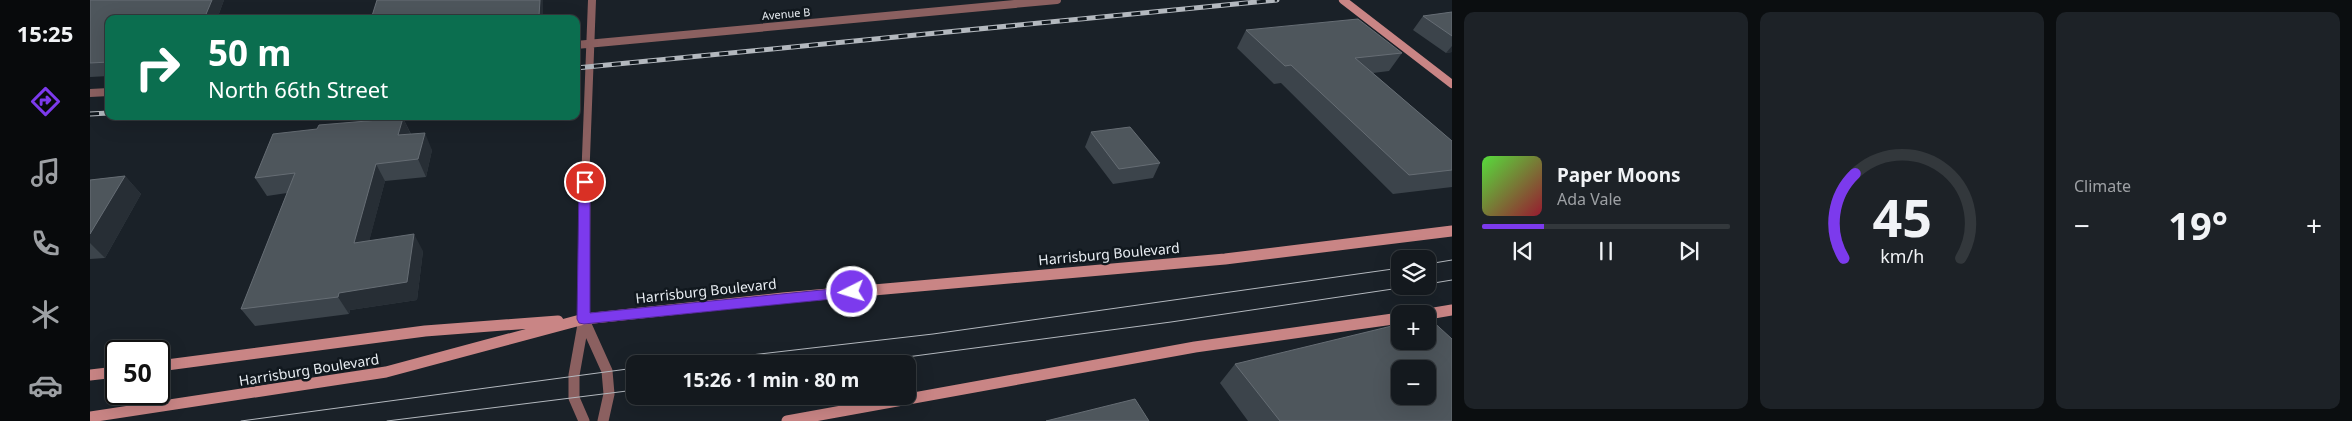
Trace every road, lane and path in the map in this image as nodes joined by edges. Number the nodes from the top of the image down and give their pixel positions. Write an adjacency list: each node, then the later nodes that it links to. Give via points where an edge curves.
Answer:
1 (592, 0): 4 (street)
2 (1057, 0): 4 (street, Avenue B)
3 (1343, 0): 6 (main road)
4 (589, 43): 5 (street, Avenue B); 12 (street)
5 (580, 44)
6 (1452, 84)
7 (105, 92): 8 (street)
8 (90, 93)
9 (1452, 231): 12 (main road, Harrisburg Boulevard, via 1225,259)
10 (1452, 310): 11 (main road)
11 (1436, 313)
12 (584, 319): 14 (main road, via 425,331); 17 (main road, Harrisburg Boulevard, via 386,372); 18 (street, via 574,375 574,398); 19 (street, via 607,371 609,394)
13 (1391, 319): 20 (main road, via 1195,347)
14 (170, 365)
15 (105, 373): 16 (main road)
16 (90, 375)
17 (90, 417)
18 (584, 421)
19 (603, 421)
20 (787, 421)

